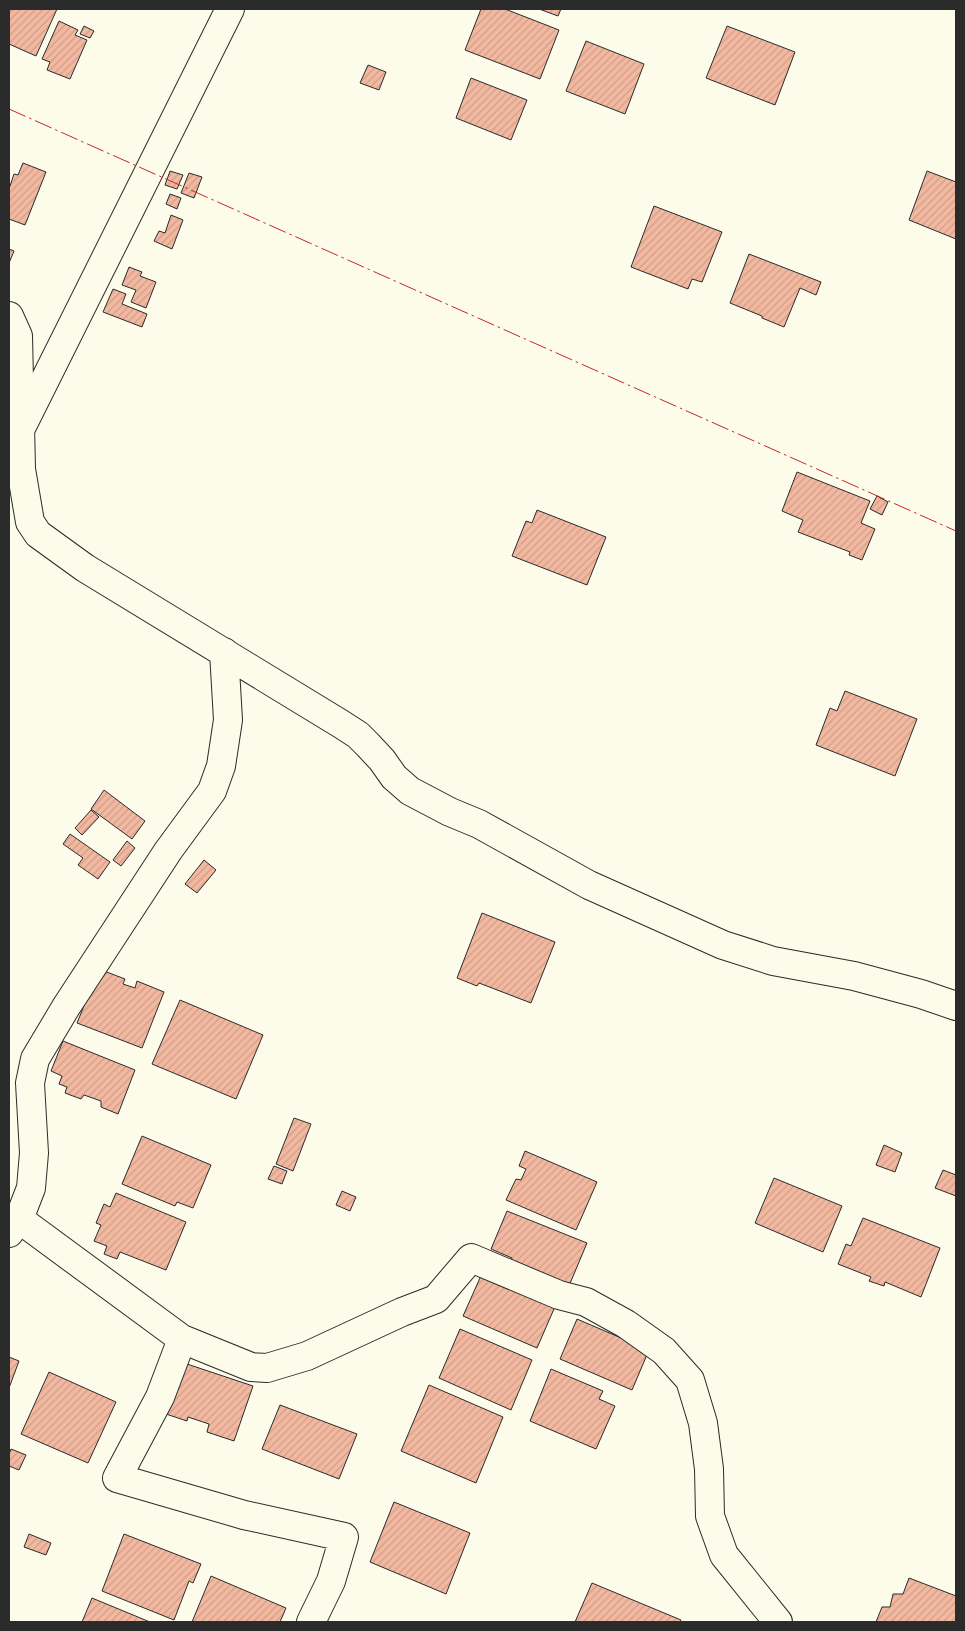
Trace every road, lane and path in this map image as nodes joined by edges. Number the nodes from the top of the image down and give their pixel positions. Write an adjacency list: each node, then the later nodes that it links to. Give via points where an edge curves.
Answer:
1 (230, 9): 3 (street)
2 (9, 316): 3 (street, via 18,336)
3 (20, 432): 4 (street, via 21,469 30,522 38,534 85,568)
4 (224, 652): 5 (street, via 358,735 410,791 479,824 589,885 723,945 773,961 854,976); 6 (street, via 228,720 221,766 212,791 168,851 35,1059 30,1083 34,1153 31,1188)
5 (956, 1006)
6 (14, 1226): 7 (street)
7 (182, 1339): 8 (street, via 160,1397 117,1478 244,1515 344,1537 331,1581); 9 (street, via 251,1368 266,1368 307,1356 436,1299 471,1258 559,1295 586,1302 626,1324 664,1351 690,1380 703,1423 709,1469 710,1516 724,1555)
8 (311, 1622)
9 (778, 1622)

